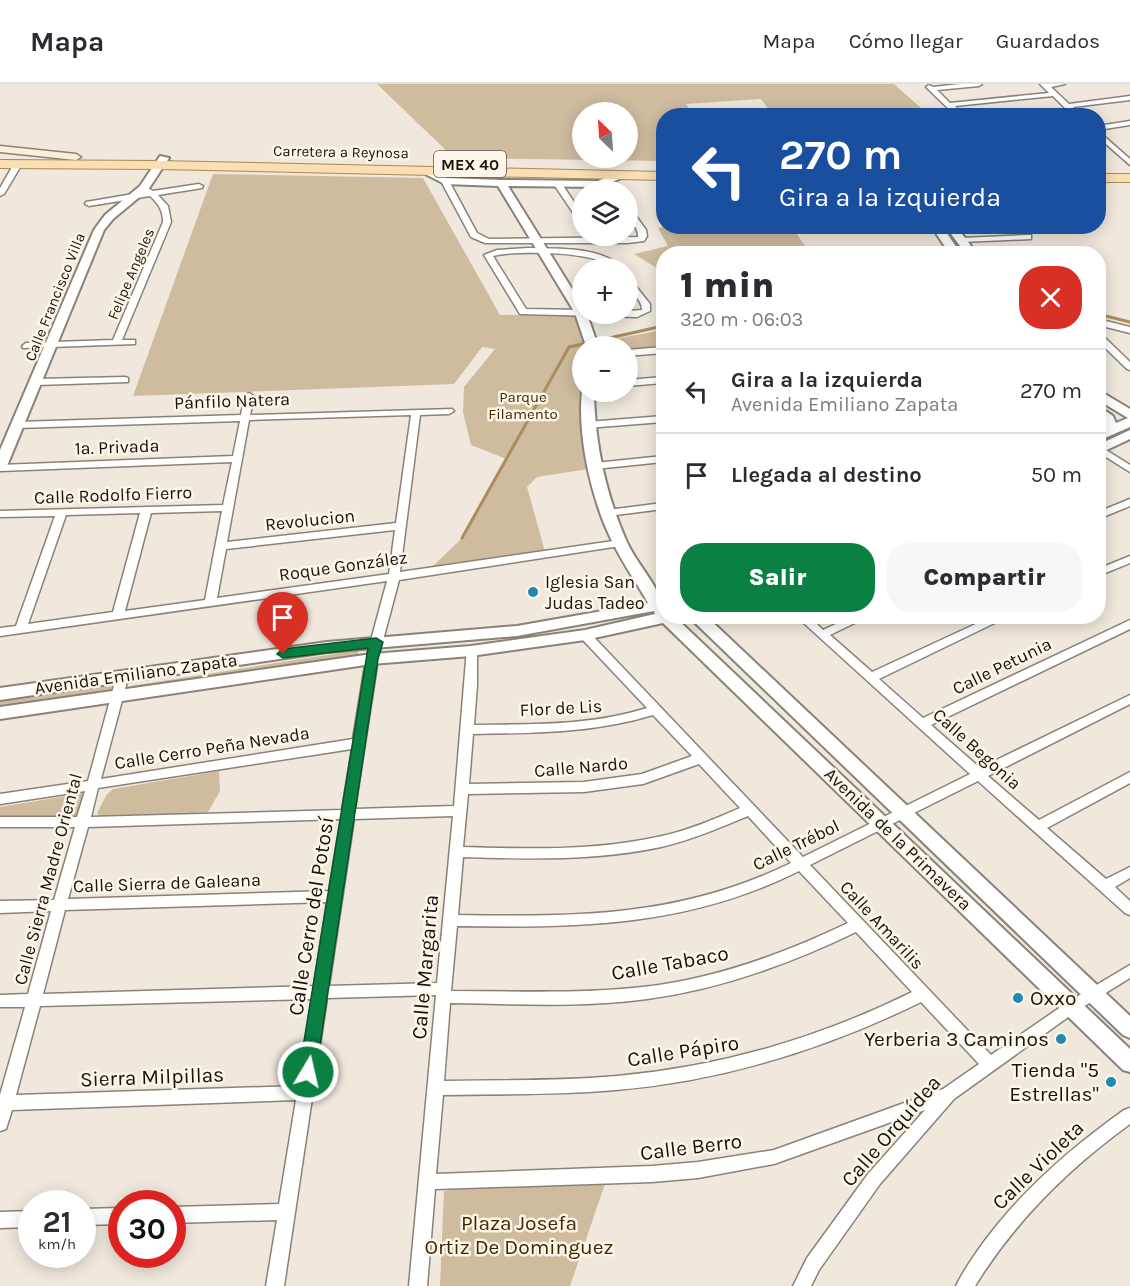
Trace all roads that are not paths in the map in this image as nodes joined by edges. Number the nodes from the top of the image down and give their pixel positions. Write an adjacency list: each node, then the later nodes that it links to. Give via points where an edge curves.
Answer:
1 (979, 84): 4 (street)
2 (1062, 84): 3 (street)
3 (1044, 85): 5 (street)
4 (929, 86): 7 (street)
5 (1054, 94): 7 (street); 9 (street)
6 (1130, 98): 10 (street)
7 (949, 105): 8 (street)
8 (952, 108)
9 (1070, 108)
10 (1086, 108)
11 (1130, 123): 12 (street)
12 (1106, 127)
13 (1106, 140): 18 (street)
14 (0, 149): 15 (main road)
15 (76, 157): 16 (main road, MEX 40); 17 (main road, Carretera a Reynosa / MEX 40)
16 (0, 158)
17 (161, 162): 20 (main road, Carretera a Reynosa / MEX 40); 21 (main road, Carretera a Reynosa / MEX 40); 21 (main road, Carretera a Reynosa / MEX 40); 35 (street, Calle Francisco Villa)
18 (1130, 163)
19 (0, 164): 20 (main road, MEX 40)
20 (18, 164): 36 (street)
21 (430, 167): 22 (main road, Carretera a Reynosa / MEX 40); 23 (main road, Carretera a Reynosa / MEX 40); 28 (street)
22 (656, 169)
23 (620, 175): 24 (main road, Carretera a Reynosa / MEX 40); 27 (street)
24 (656, 176)
25 (1106, 178): 26 (main road)
26 (1130, 178)
27 (615, 180)
28 (445, 181): 29 (street); 46 (street, via 474,235 482,240)
29 (501, 183): 30 (street); 46 (street)
30 (557, 183): 31 (street); 39 (street)
31 (572, 184)
32 (1106, 184): 33 (main road)
33 (1130, 185)
34 (199, 186): 35 (street)
35 (149, 191): 37 (street, Calle Francisco Villa); 56 (street, Felipe Angeles, via 166,210 167,222)
36 (0, 194)
37 (130, 197): 38 (street); 58 (street, Calle Francisco Villa, via 99,230)
38 (89, 204)
39 (572, 205)
40 (638, 225): 43 (street, via 643,236)
41 (957, 234): 44 (street)
42 (1028, 237): 44 (street)
43 (638, 239)
44 (962, 240): 47 (street)
45 (572, 241): 46 (street)
46 (539, 246): 48 (street); 50 (street); 51 (street, via 490,253 489,260 524,312)
47 (966, 246)
48 (605, 258)
49 (638, 294): 52 (street, via 646,304 646,311)
50 (572, 296)
51 (572, 313)
52 (638, 314)
53 (1106, 324): 54 (street)
54 (1130, 330)
55 (132, 342): 56 (street)
56 (116, 343): 58 (street)
57 (1106, 344): 62 (street)
58 (51, 345): 59 (street); 65 (street, Calle Francisco Villa)
59 (26, 346)
60 (656, 351): 61 (street)
61 (638, 352)
62 (1130, 367)
63 (125, 380): 65 (street)
64 (656, 381): 66 (street)
65 (37, 382): 77 (street, Calle Francisco Villa)
66 (638, 382)
67 (249, 396): 73 (street)
68 (1106, 399): 72 (street)
69 (588, 402): 78 (street, Avenida de la Primavera)
70 (449, 411): 71 (street, Pánfilo Natera)
71 (416, 412): 73 (street, Pánfilo Natera); 97 (street, Calle Cerro del Potosí)
72 (1130, 415)
73 (245, 417): 77 (street, Pánfilo Natera); 84 (street)
74 (1106, 417): 79 (street)
75 (656, 420): 78 (street)
76 (1130, 422): 79 (street)
77 (17, 425): 87 (street, Calle Francisco Villa)
78 (587, 425): 86 (street, Avenida de la Primavera)
79 (1112, 430): 81 (street)
80 (1130, 434): 82 (street)
81 (1106, 437)
82 (1106, 443)
83 (1106, 452): 88 (street)
84 (236, 459): 87 (street, 1a. Privada); 91 (street)
85 (656, 460): 86 (street)
86 (595, 466): 94 (street, Avenida de la Primavera)
87 (0, 467)
88 (1130, 469)
89 (1130, 502): 93 (street)
90 (656, 507): 94 (street)
91 (228, 508): 92 (street, Calle Rodolfo Fierro); 99 (street)
92 (146, 511): 96 (street, Calle Rodolfo Fierro); 107 (street)
93 (1106, 512)
94 (608, 513): 98 (street, Avenida de la Primavera)
95 (0, 514): 96 (street, Calle Rodolfo Fierro)
96 (61, 514): 114 (street)
97 (401, 526): 99 (street, Revolucion); 102 (street, Calle Cerro del Potosí)
98 (620, 543): 102 (street, Roque González); 103 (street, Avenida de la Primavera)
99 (222, 546): 104 (street)
100 (1130, 559): 101 (street)
101 (1106, 570)
102 (394, 576): 104 (street, Roque González); 118 (street, Calle Cerro del Potosí)
103 (656, 598)
104 (210, 603): 107 (street, Roque González)
105 (656, 611): 118 (street, Avenida Emiliano Zapata, via 516,631)
106 (656, 613): 116 (street, Avenida Emiliano Zapata)
107 (118, 616): 114 (street, Roque González)
108 (678, 624): 143 (street, Avenida de la Primavera)
109 (704, 624): 139 (street, Avenida de la Primavera)
110 (809, 624): 117 (street, Calle Begonia)
111 (846, 624): 117 (street)
112 (987, 624): 122 (street)
113 (1130, 624): 128 (street, Calle Petunia)
114 (21, 629): 115 (street, Roque González)
115 (0, 632)
116 (585, 635): 119 (street, Avenida Emiliano Zapata); 126 (street, Calle Amarilis)
117 (821, 635): 122 (street, Calle Begonia)
118 (376, 642): 120 (street, Calle Cerro del Potosí); 121 (street, Avenida Emiliano Zapata)
119 (471, 651): 120 (street, Avenida Emiliano Zapata); 129 (street, Calle Margarita)
120 (372, 659): 124 (street, Avenida Emiliano Zapata); 130 (street, Calle Cerro del Potosí)
121 (122, 678): 123 (street, Avenida Emiliano Zapata); 124 (street, Calle Sierra Madre Oriental)
122 (870, 678): 128 (street, Calle Begonia)
123 (0, 694)
124 (117, 697): 127 (street, Avenida Emiliano Zapata); 134 (street, Calle Sierra Madre Oriental)
125 (1130, 699): 132 (street, Calle Trébol)
126 (655, 710): 129 (street, Flor de Lis, via 591,726); 131 (street, Calle Amarilis)
127 (0, 713)
128 (922, 724): 132 (street, Calle Begonia)
129 (466, 730): 135 (street, Calle Margarita)
130 (358, 743): 134 (street, Calle Cerro Peña Nevada); 140 (street, Calle Cerro del Potosí)
131 (701, 758): 135 (street, Calle Nardo, via 643,779 584,787); 137 (street, Calle Amarilis)
132 (979, 775): 139 (street, Calle Trébol); 144 (street, Calle Begonia)
133 (1130, 777): 144 (street)
134 (92, 786): 136 (street, Calle Cerro Peña Nevada); 142 (street, Calle Sierra Madre Oriental)
135 (462, 789): 138 (street, Calle Margarita)
136 (0, 799)
137 (750, 810): 145 (street, via 691,834 649,844 576,853); 146 (street, Calle Amarilis)
138 (459, 811): 140 (street); 145 (street, Calle Margarita)
139 (904, 813): 143 (street, Calle Trébol); 158 (street, Avenida de la Primavera)
140 (348, 814): 142 (street); 149 (street, Calle Cerro del Potosí)
141 (0, 822): 142 (street)
142 (83, 822): 150 (street, Calle Sierra Madre Oriental)
143 (881, 824): 146 (street, Calle Trébol); 162 (street, Avenida de la Primavera)
144 (1037, 827): 148 (street, Calle Begonia)
145 (455, 852): 153 (street, Calle Margarita)
146 (801, 864): 153 (street, Calle Trébol, via 746,889 655,912 550,922); 154 (street, Calle Amarilis)
147 (1130, 872): 148 (street)
148 (1105, 886): 152 (street, Calle Begonia)
149 (335, 896): 150 (street, Calle Sierra de Galeana); 156 (street, Calle Cerro del Potosí)
150 (60, 904): 151 (street, Calle Sierra de Galeana); 160 (street, Calle Sierra Madre Oriental)
151 (0, 907)
152 (1130, 909)
153 (450, 920): 157 (street, Calle Margarita)
154 (858, 925): 157 (street, Calle Tabaco, via 812,948 748,971 647,993); 159 (street, Calle Amarilis)
155 (1130, 972): 158 (street, Calle Orquídea)
156 (320, 990): 157 (street, Calle Tabaco); 160 (street, Calle Tabaco); 167 (street, Calle Cerro del Potosí)
157 (444, 993): 166 (street, Calle Margarita)
158 (1093, 993): 162 (street, Calle Orquídea); 163 (street, Avenida de la Primavera)
159 (922, 994): 164 (street, Calle Amarilis); 166 (street, Calle Pápiro, via 837,1034 715,1070 619,1083)
160 (34, 1000): 161 (street, Calle Tabaco); 169 (street, Calle Sierra Madre Oriental)
161 (0, 1001)
162 (1073, 1006): 164 (street, Calle Orquídea); 165 (street, Avenida de la Primavera)
163 (1130, 1029)
164 (988, 1063): 168 (street, Calle Orquídea)
165 (1130, 1063)
166 (436, 1088): 172 (street, Calle Margarita)
167 (305, 1093): 169 (street, Sierra Milpillas); 173 (street, Calle Cerro del Potosí)
168 (948, 1094): 172 (street, Calle Berro, via 783,1154 698,1170); 179 (street, Calle Orquídea, via 874,1179 813,1264)
169 (3, 1103): 171 (street, Calle Sierra Madre Oriental)
170 (1130, 1115): 180 (street, Calle Violeta, via 1090,1142 1021,1207)
171 (0, 1124)
172 (429, 1182): 178 (street, Calle Margarita)
173 (286, 1212): 174 (street); 177 (street, Calle Cerro del Potosí)
174 (186, 1215)
175 (18, 1219): 176 (street)
176 (0, 1220)
177 (274, 1286)
178 (418, 1286)
179 (802, 1286)
180 (965, 1286)

